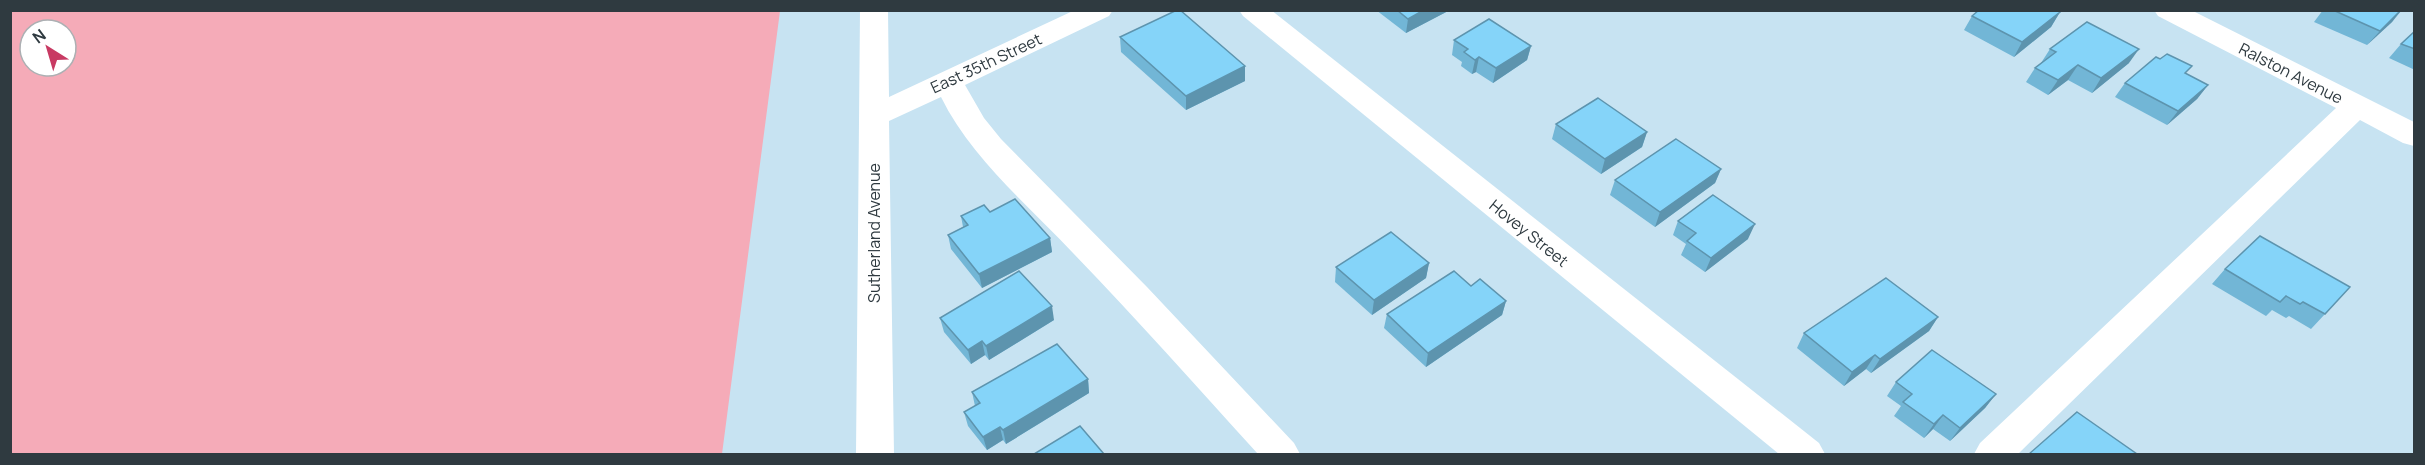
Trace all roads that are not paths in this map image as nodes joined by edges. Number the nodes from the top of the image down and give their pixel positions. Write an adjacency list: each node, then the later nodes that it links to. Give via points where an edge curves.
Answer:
1 (874, 10): 7 (street, Sutherland Avenue)
2 (1099, 10): 5 (street, East 35th Street)
3 (1253, 10): 11 (street, Hovey Street)
4 (2168, 10): 6 (street, Ralston Avenue)
5 (948, 81): 7 (street, East 35th Street); 10 (street, via 973,124 1001,158)
6 (2357, 105): 8 (street, Ralston Avenue); 12 (street)
7 (874, 116): 9 (street, Sutherland Avenue)
8 (2415, 135)
9 (875, 454)
10 (1281, 454)
11 (1806, 454)
12 (1993, 454)

